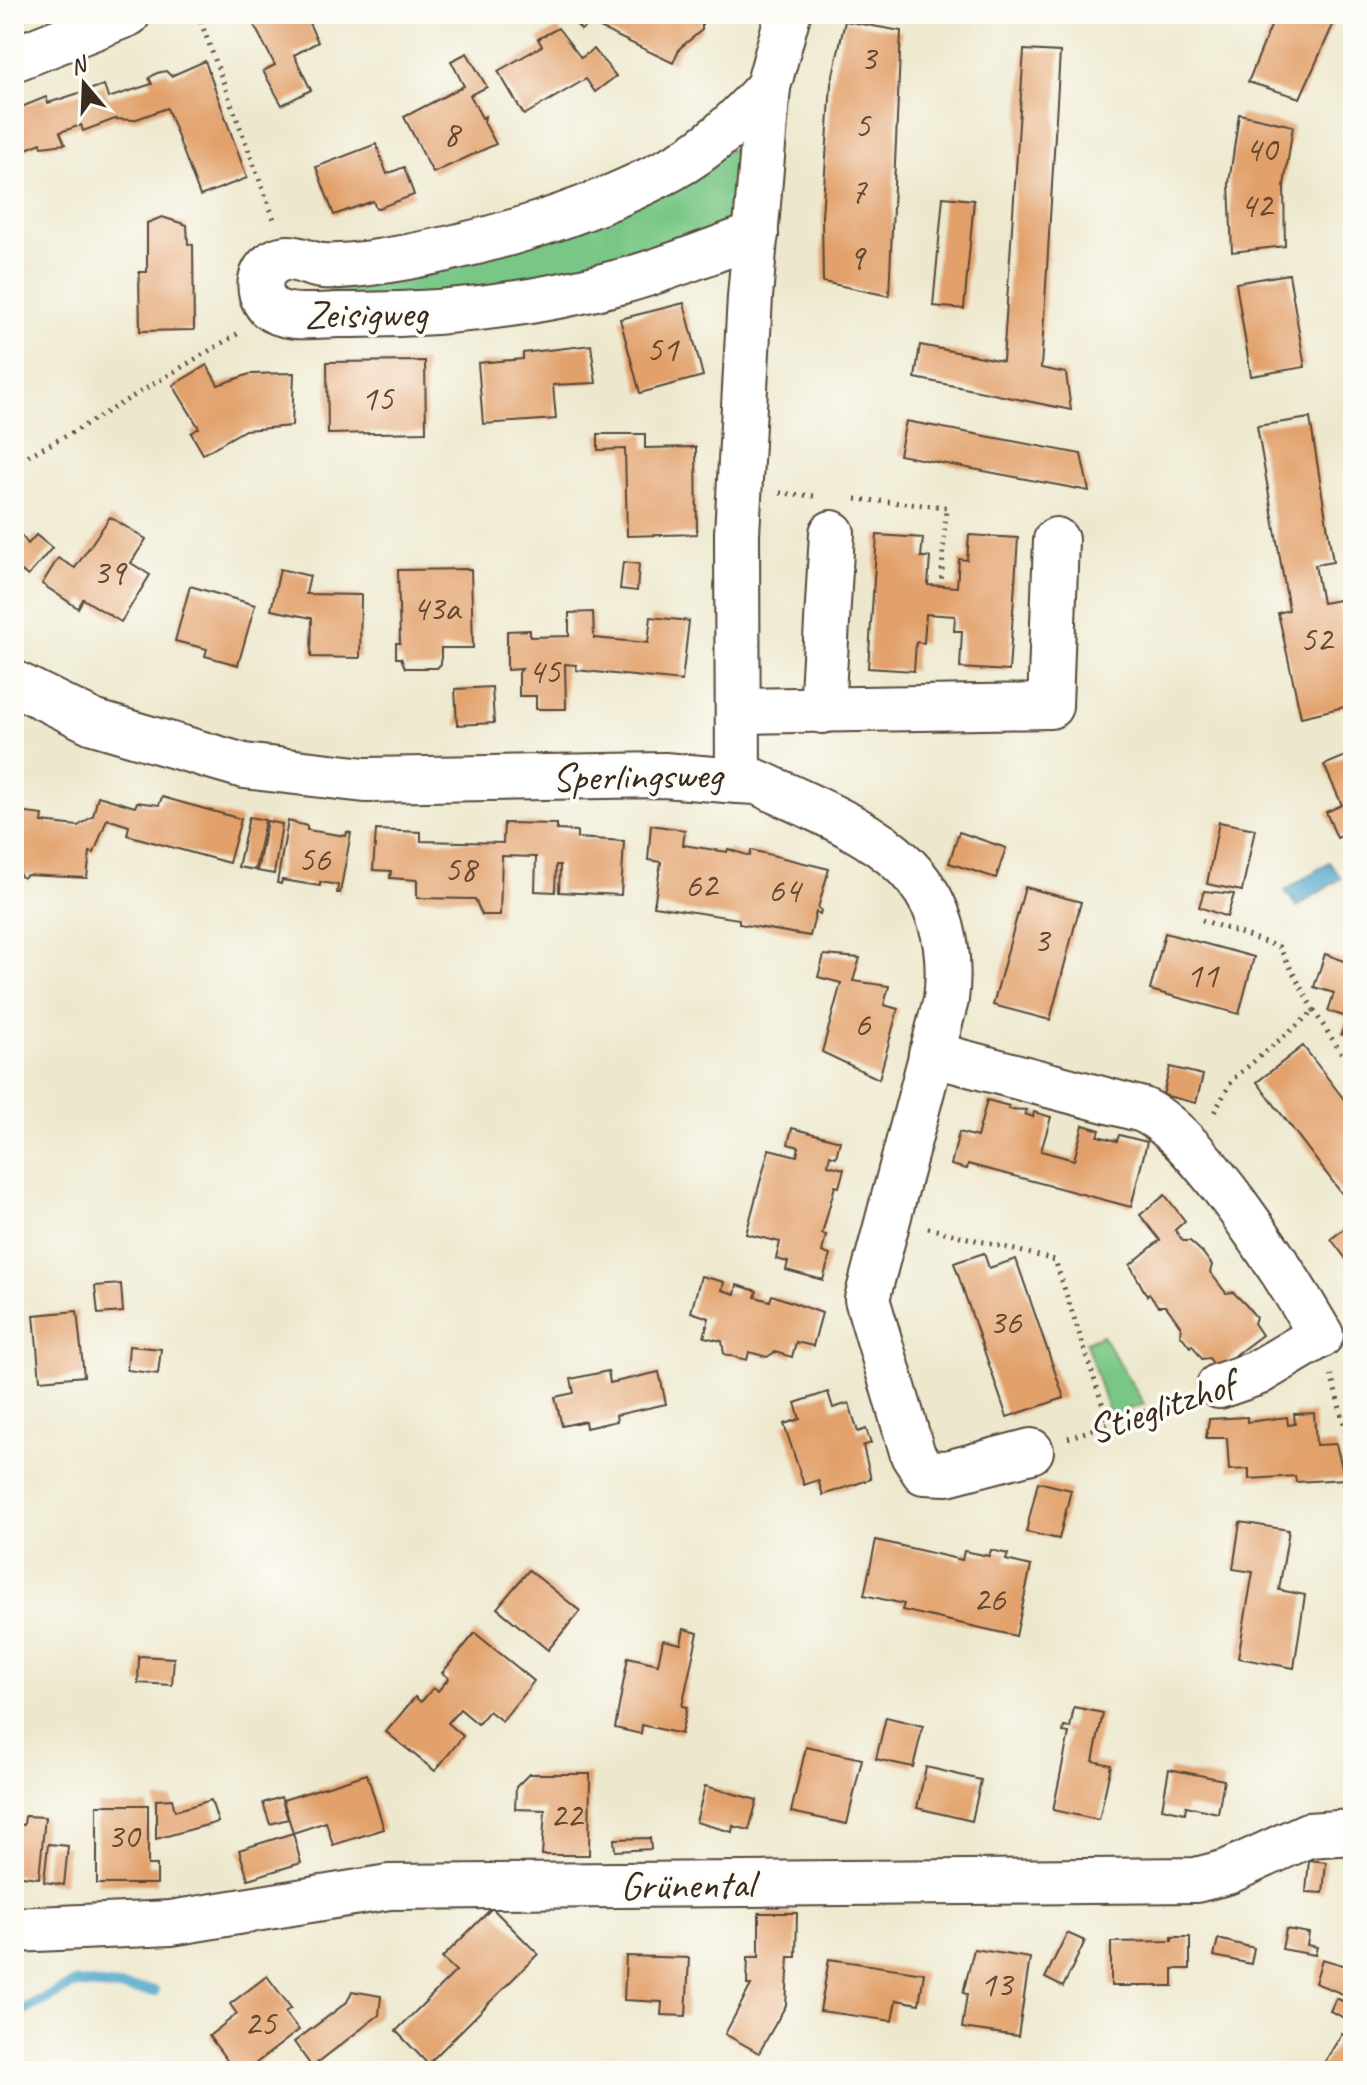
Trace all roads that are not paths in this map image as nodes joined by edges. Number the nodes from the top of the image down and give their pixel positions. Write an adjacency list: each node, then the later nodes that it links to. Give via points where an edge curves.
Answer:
1 (128, 14): 3 (street)
2 (788, 14): 4 (street, Zeisigweg)
3 (14, 59)
4 (768, 87): 5 (street, Zeisigweg); 5 (street, Zeisigweg, via 740,118 672,168 581,208 466,244 382,261 322,266 288,258 271,264 260,279 261,296 274,311 287,315 414,315 541,300 626,280)
5 (756, 235): 9 (street, Sperlingsweg, via 739,490)
6 (834, 509): 10 (street)
7 (1056, 540): 10 (street, via 1050,706)
8 (14, 683): 11 (street, Sperlingsweg, via 93,722 244,766 365,780 664,775)
9 (738, 711): 10 (street); 11 (street, Sperlingsweg)
10 (822, 711)
11 (738, 781): 12 (street, via 757,782 863,831 913,872 937,910 948,958 946,1000)
12 (931, 1054): 13 (street, Stieglitzhof, via 1143,1110 1170,1126 1192,1151 1280,1266 1321,1335 1257,1373); 14 (street, via 867,1299 886,1371 924,1472 934,1475)
13 (1219, 1386)
14 (1031, 1451)
15 (1353, 1832): 16 (street, Grünental, via 1308,1835 1227,1872 1196,1880 389,1887 171,1923)
16 (14, 1930)

